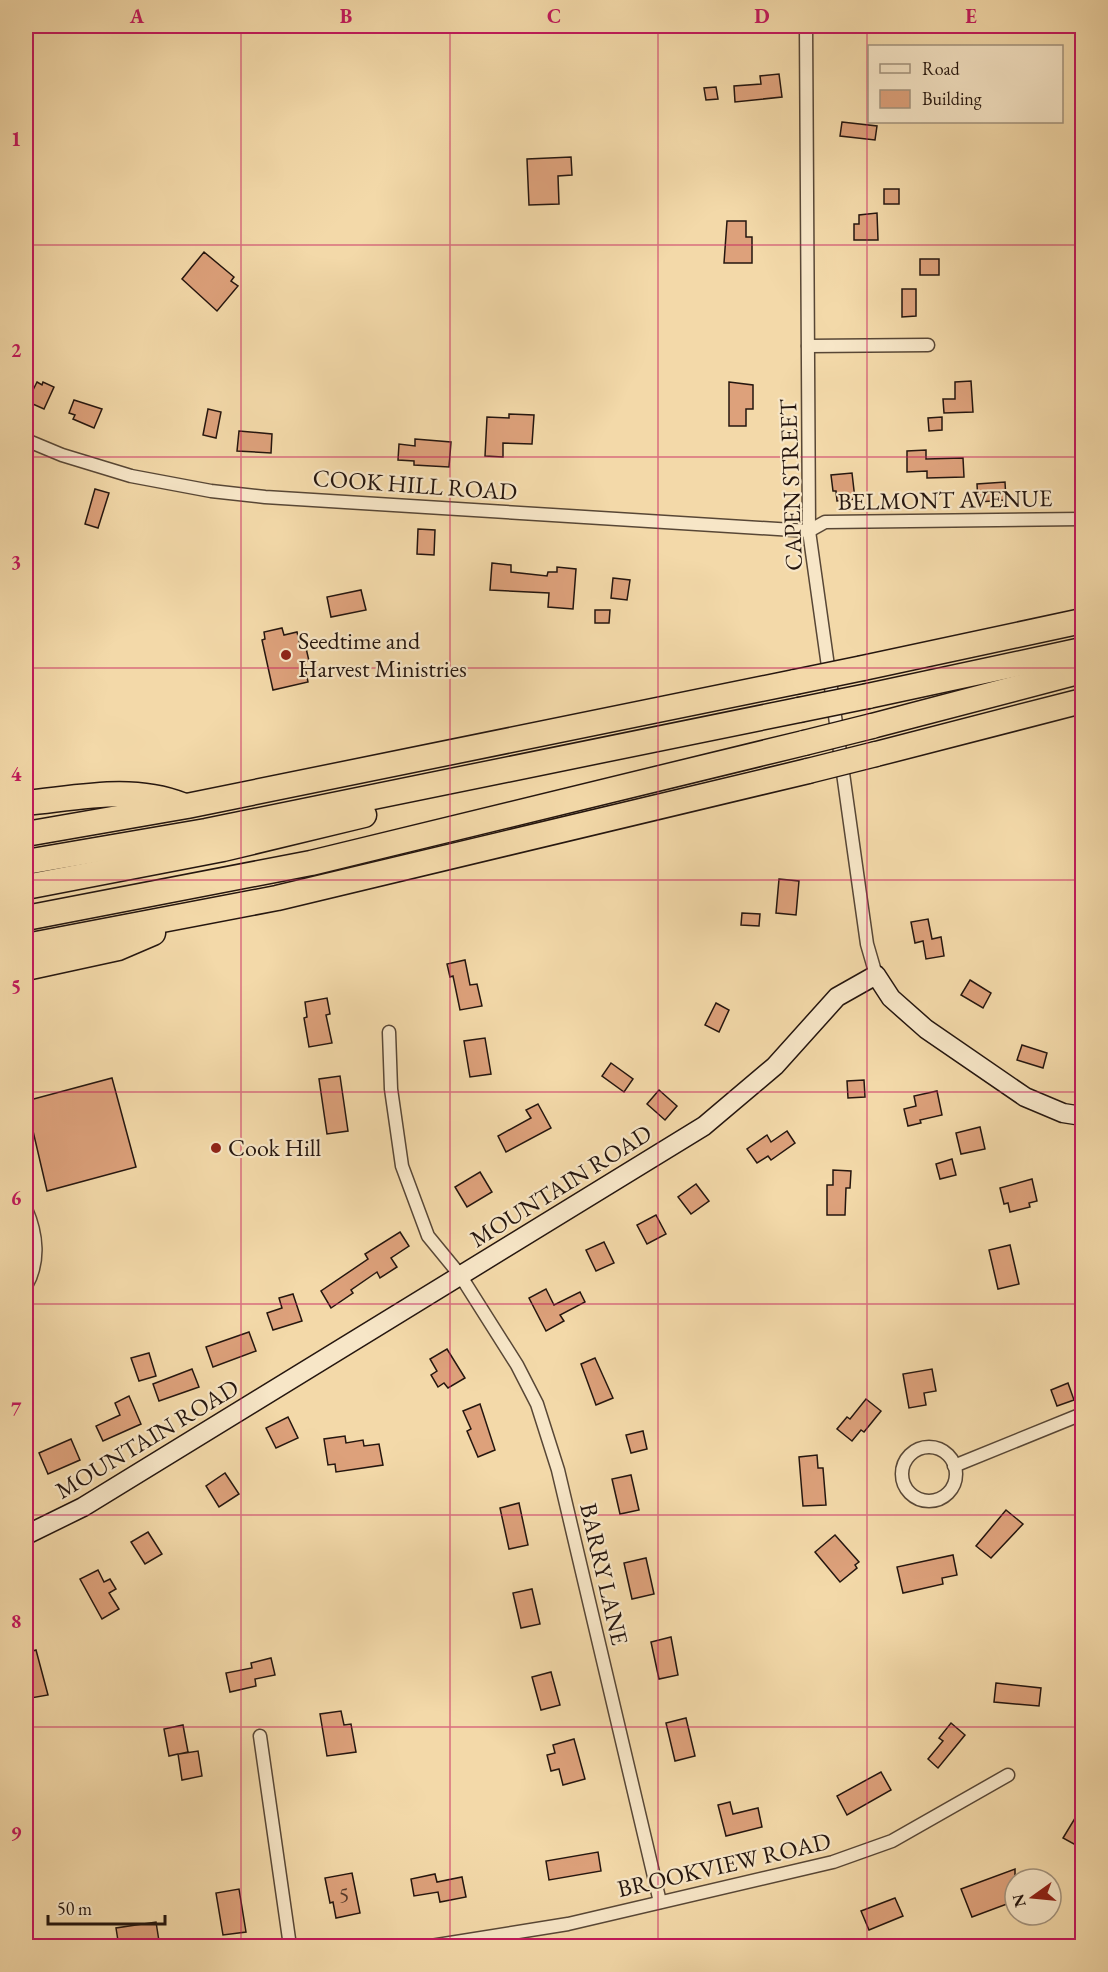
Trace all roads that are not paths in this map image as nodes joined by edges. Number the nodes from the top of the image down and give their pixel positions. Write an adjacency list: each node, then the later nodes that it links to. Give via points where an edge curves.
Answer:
1 (806, 26): 3 (street, CAPEN STREET)
2 (928, 345): 3 (street)
3 (808, 346): 6 (street, CAPEN STREET)
4 (26, 440): 6 (street, COOK HILL ROAD, via 131,476 211,491)
5 (1083, 519): 6 (street, BELMONT AVENUE, via 825,522)
6 (809, 531): 23 (street, CAPEN STREET, via 867,944)
7 (1083, 621): 13 (highway, bridge)
8 (1083, 650): 11 (highway, bridge)
9 (1083, 671): 14 (highway, bridge)
10 (1083, 701): 20 (highway, bridge, via 365,878)
11 (562, 758): 16 (highway, via 206,831); 17 (highway, via 283,835)
12 (26, 803): 13 (highway, via 126,794 158,797)
13 (187, 806): 15 (highway)
14 (525, 811): 18 (highway, via 204,874); 19 (highway, via 253,876)
15 (26, 834)
16 (26, 862)
17 (26, 886)
18 (26, 902)
19 (26, 918)
20 (169, 921): 21 (highway); 22 (highway, via 127,946)
21 (26, 946)
22 (26, 968)
23 (876, 975): 25 (street, via 891,998 926,1029 1025,1097 1063,1113); 27 (street, MOUNTAIN ROAD, via 837,997 775,1066 704,1126)
24 (390, 1032): 27 (street, BARRY LANE, via 391,1089 402,1166 428,1236)
25 (1083, 1116)
26 (26, 1209): 28 (street, via 36,1248 35,1266)
27 (460, 1275): 31 (street, MOUNTAIN ROAD, via 84,1507); 34 (street, BARRY LANE, via 537,1404 558,1470)
28 (26, 1286)
29 (1083, 1414): 30 (street)
30 (954, 1466): 30 (street, via 944,1451 927,1447 905,1460 902,1478 917,1498 934,1500 943,1497 954,1483)
31 (26, 1535)
32 (260, 1736): 35 (street)
33 (1008, 1775): 34 (street, BROOKVIEW ROAD, via 892,1841 833,1862)
34 (660, 1902): 36 (street, BROOKVIEW ROAD, via 568,1924)
35 (290, 1947)
36 (431, 1947)

